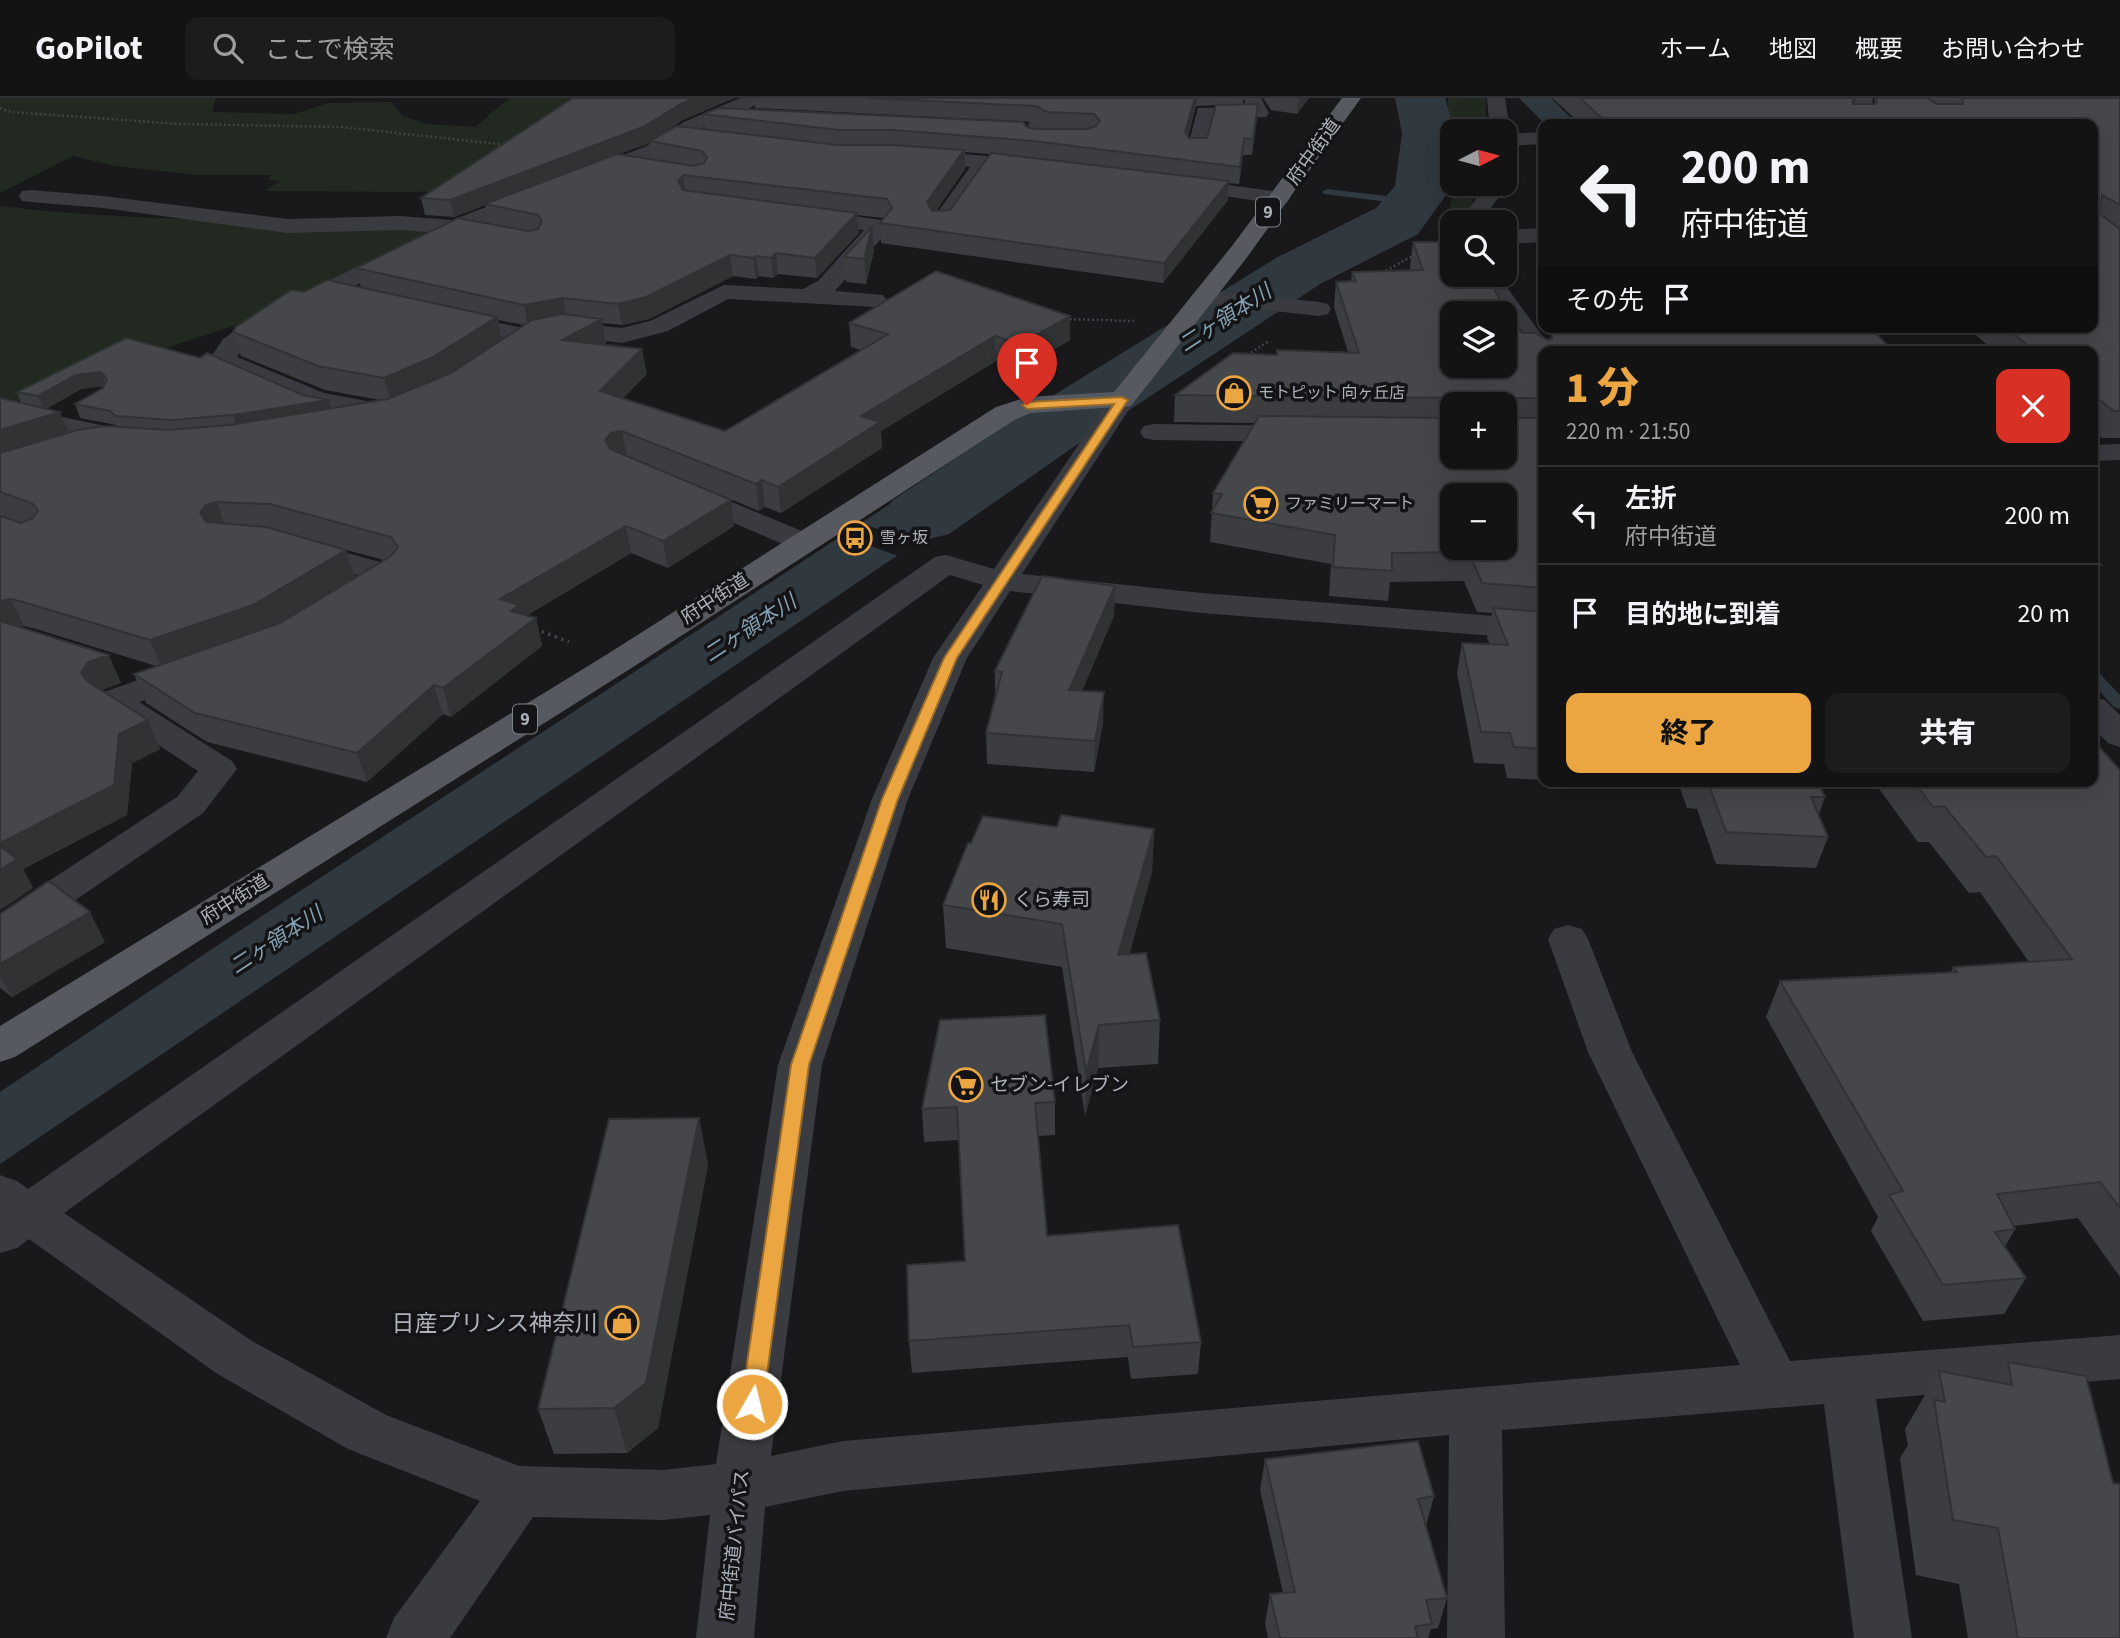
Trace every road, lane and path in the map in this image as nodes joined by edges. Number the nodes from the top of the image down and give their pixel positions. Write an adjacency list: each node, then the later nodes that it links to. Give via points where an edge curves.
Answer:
1 (1041, 98): 10 (street)
2 (1252, 98): 18 (street, via 1259,113 1205,113)
3 (1352, 98): 26 (main road, 府中街道 / 9)
4 (1496, 98): 8 (street)
5 (1864, 98): 9 (street)
6 (0, 108): 17 (path, via 180,124 341,127)
7 (760, 108): 12 (street, via 715,115)
8 (1499, 119)
9 (1858, 119)
10 (1031, 133): 13 (street); 21 (street)
11 (905, 135): 19 (street, via 893,155)
12 (676, 136): 15 (street); 20 (street, via 654,150)
13 (1061, 137)
14 (1538, 138): 16 (street)
15 (704, 139)
16 (1517, 139)
17 (513, 146)
18 (1197, 149)
19 (984, 162): 21 (street); 28 (street)
20 (614, 164): 23 (street); 29 (street)
21 (1033, 166): 22 (street)
22 (1057, 169)
23 (656, 170)
24 (1159, 181): 26 (street)
25 (30, 196): 29 (street, via 288,226 400,223)
26 (1279, 198): 36 (main road, 府中街道 / 9)
27 (787, 214): 35 (street, via 880,226 826,286)
28 (941, 223)
29 (455, 227): 30 (street); 34 (street)
30 (494, 234)
31 (1538, 235): 32 (street)
32 (1517, 236)
33 (1495, 287): 44 (street)
34 (326, 291): 37 (street); 50 (street, via 251,329 232,344 222,360 317,400 405,409)
35 (808, 296): 38 (street); 43 (street, via 723,292 659,326 622,336 567,329)
36 (1206, 297): 39 (street); 46 (main road, 府中街道 / 9)
37 (367, 300)
38 (875, 300)
39 (1319, 309)
40 (420, 312): 43 (street)
41 (1062, 319): 42 (path)
42 (1135, 321)
43 (528, 336): 45 (street)
44 (1538, 347)
45 (500, 357)
46 (1122, 400): 58 (main road, 府中街道 / 9, via 1027,405 1006,413); 59 (street, 府中街道バイパス)
47 (85, 401): 49 (street)
48 (7, 414): 49 (street)
49 (49, 422): 53 (street, via 126,442)
50 (316, 427)
51 (1154, 432): 52 (street)
52 (1322, 434)
53 (60, 452)
54 (2120, 452): 55 (street)
55 (2098, 453)
56 (664, 483): 58 (street)
57 (265, 542): 60 (street, via 387,574)
58 (803, 542): 71 (main road, 府中街道 / 9)
59 (1002, 581): 62 (street, via 1202,603); 72 (street, via 946,564); 77 (street, 府中街道バイパス, via 950,658 890,799 800,1065)
60 (332, 608)
61 (528, 627): 63 (path)
62 (1538, 630)
63 (580, 646)
64 (225, 660): 66 (street)
65 (111, 666): 66 (street)
66 (161, 682): 69 (street, via 113,700 219,769 190,805)
67 (2098, 712): 68 (street)
68 (2120, 736)
69 (0, 932)
70 (1568, 939): 75 (street, via 1610,1052)
71 (0, 1046)
72 (10, 1214): 78 (street, via 246,1364 367,1432)
73 (2120, 1357): 74 (street)
74 (1847, 1380): 75 (street); 82 (street)
75 (1775, 1384): 76 (street)
76 (1475, 1409): 77 (street, via 844,1466); 81 (street)
77 (740, 1487): 78 (street, via 663,1495); 80 (street, 府中街道バイパス)
78 (519, 1491): 79 (street)
79 (415, 1638)
80 (725, 1638)
81 (1476, 1638)
82 (1883, 1638)

